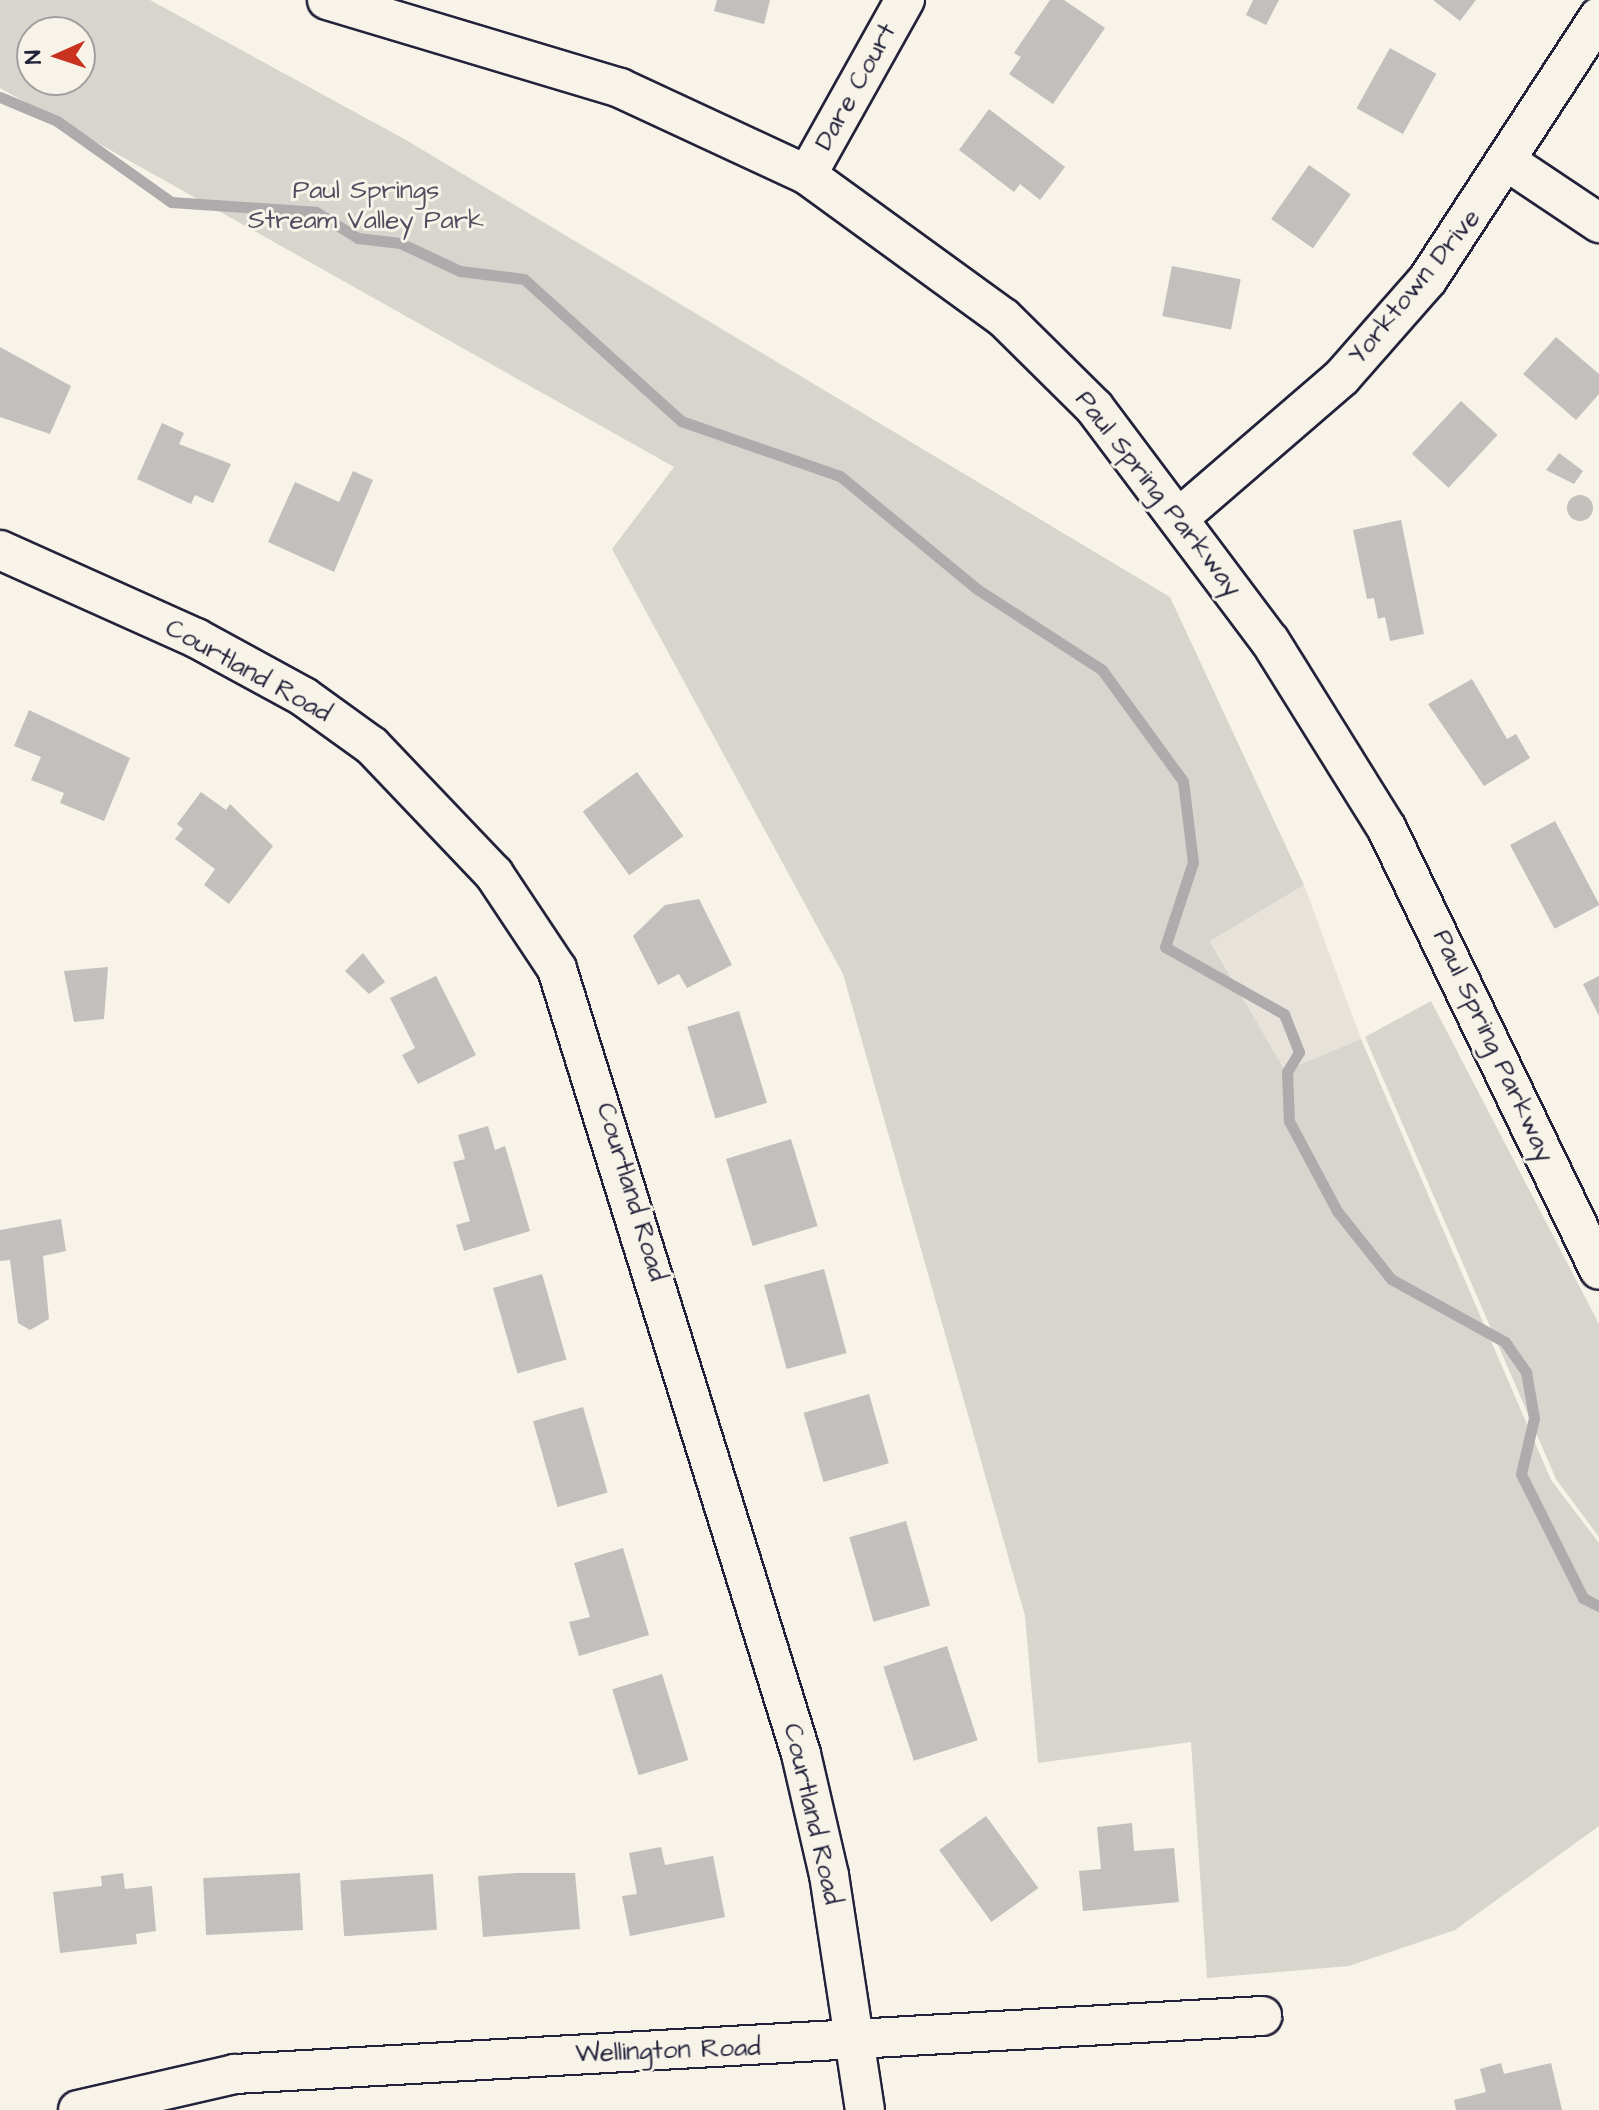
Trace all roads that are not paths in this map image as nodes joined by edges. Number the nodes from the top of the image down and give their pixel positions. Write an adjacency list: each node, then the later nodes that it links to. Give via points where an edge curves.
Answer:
1 (327, 0): 5 (street, Paul Spring Parkway, via 620,88)
2 (905, 0): 5 (street, Dare Court)
3 (1599, 17): 4 (street, Yorktown Drive)
4 (1508, 162): 6 (street); 7 (street, Yorktown Drive, via 1428,279 1342,377)
5 (807, 175): 7 (street, Paul Spring Parkway, via 1004,318 1094,407)
6 (1599, 223)
7 (1181, 516): 9 (street, Paul Spring Parkway, via 1270,641 1387,829)
8 (0, 550): 11 (street, Courtland Road, via 196,638 304,697 372,746 494,874 557,969 801,1754)
9 (1599, 1270)
10 (1262, 2016): 11 (street, Wellington Road)
11 (855, 2044): 12 (street, Wellington Road, via 235,2074); 13 (street, Courtland Road)
12 (78, 2110)
13 (865, 2110)

